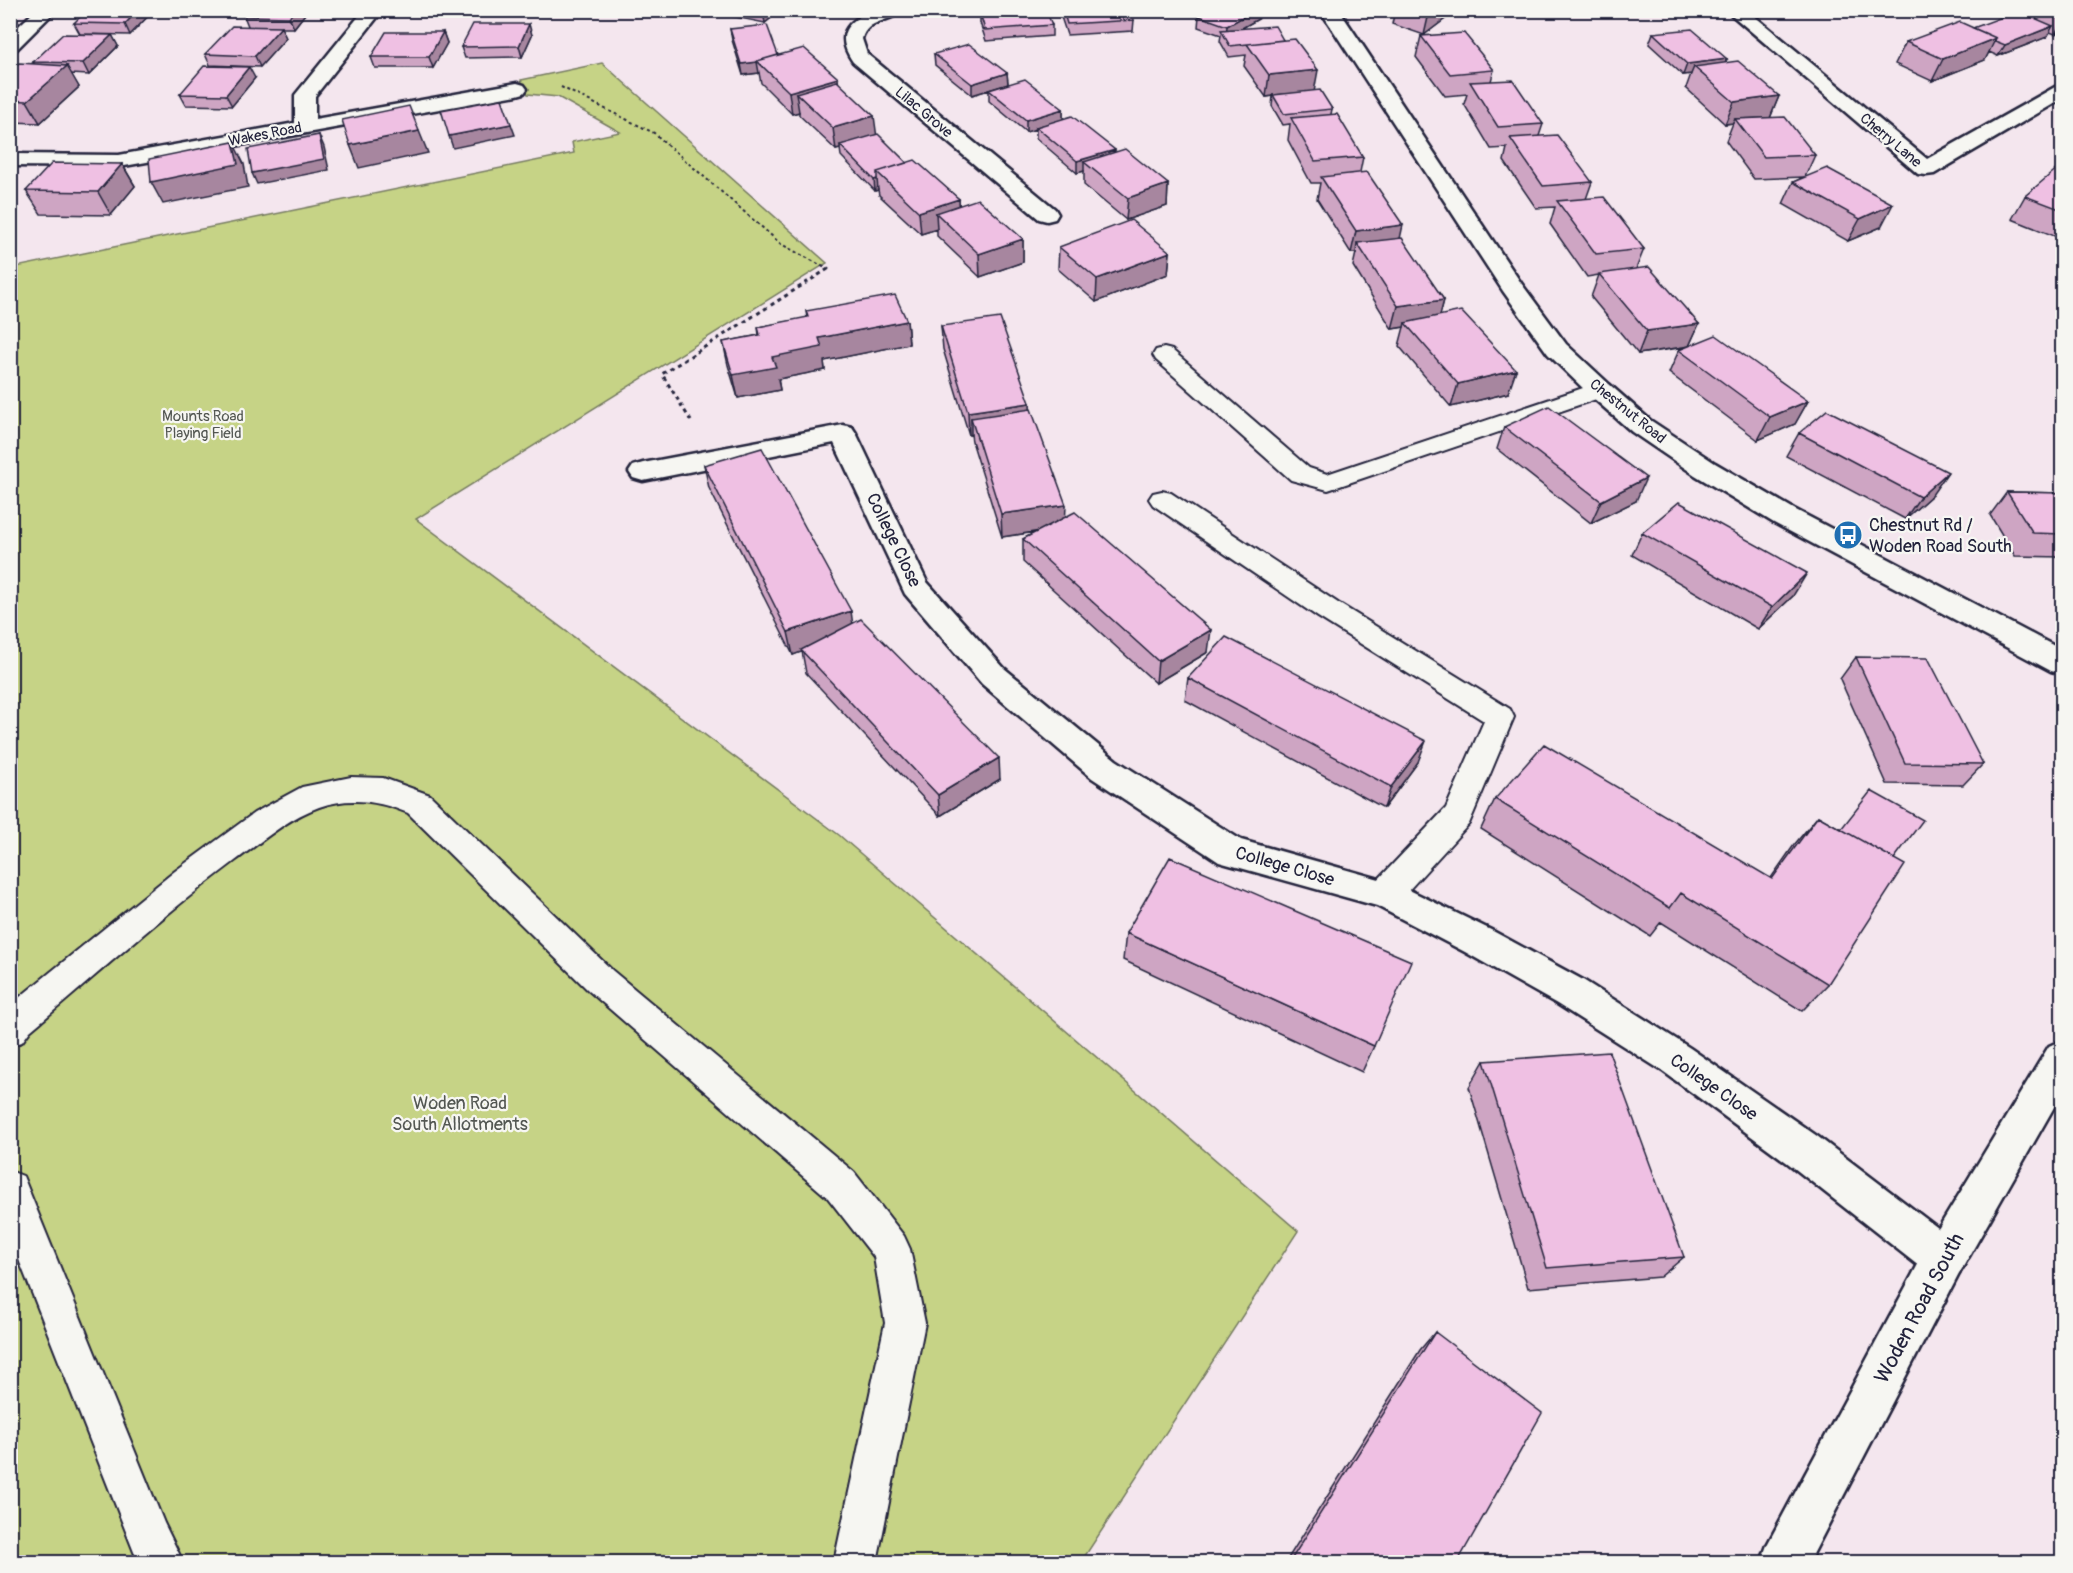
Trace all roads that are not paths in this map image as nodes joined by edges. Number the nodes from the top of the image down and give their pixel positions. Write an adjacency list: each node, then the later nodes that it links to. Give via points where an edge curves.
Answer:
1 (47, 10): 6 (street)
2 (374, 10): 9 (street, via 304,95)
3 (894, 10): 11 (street, Lilac Grove, via 863,22 851,40 853,50)
4 (1329, 10): 13 (street, Chestnut Road, via 1511,286 1557,349)
5 (1735, 10): 8 (street, Cherry Lane, via 1926,169)
6 (10, 45)
7 (517, 89): 9 (street, Wakes Road)
8 (2062, 91)
9 (305, 127): 10 (street, Wakes Road, via 118,161)
10 (10, 160)
11 (1047, 214)
12 (1164, 355): 13 (lane, via 1300,474 1328,482)
13 (1600, 390): 16 (street, Chestnut Road, via 1641,426 1714,475)
14 (643, 472): 17 (street, College Close, via 843,433 915,587 993,676 1104,769 1231,852)
15 (1162, 499): 17 (lane, via 1328,610 1500,717 1458,815)
16 (2062, 663)
17 (1385, 894): 21 (street, College Close, via 1570,992 1677,1060 1803,1150)
18 (10, 1031): 23 (lane, via 18,1020 186,880 265,822 313,796 351,789 384,790 419,804 601,981 841,1185 891,1249 905,1323)
19 (2062, 1058): 21 (street, Woden Road South)
20 (10, 1189): 22 (lane)
21 (1944, 1259): 24 (street, Woden Road South)
22 (162, 1563)
23 (856, 1563)
24 (1784, 1563)

